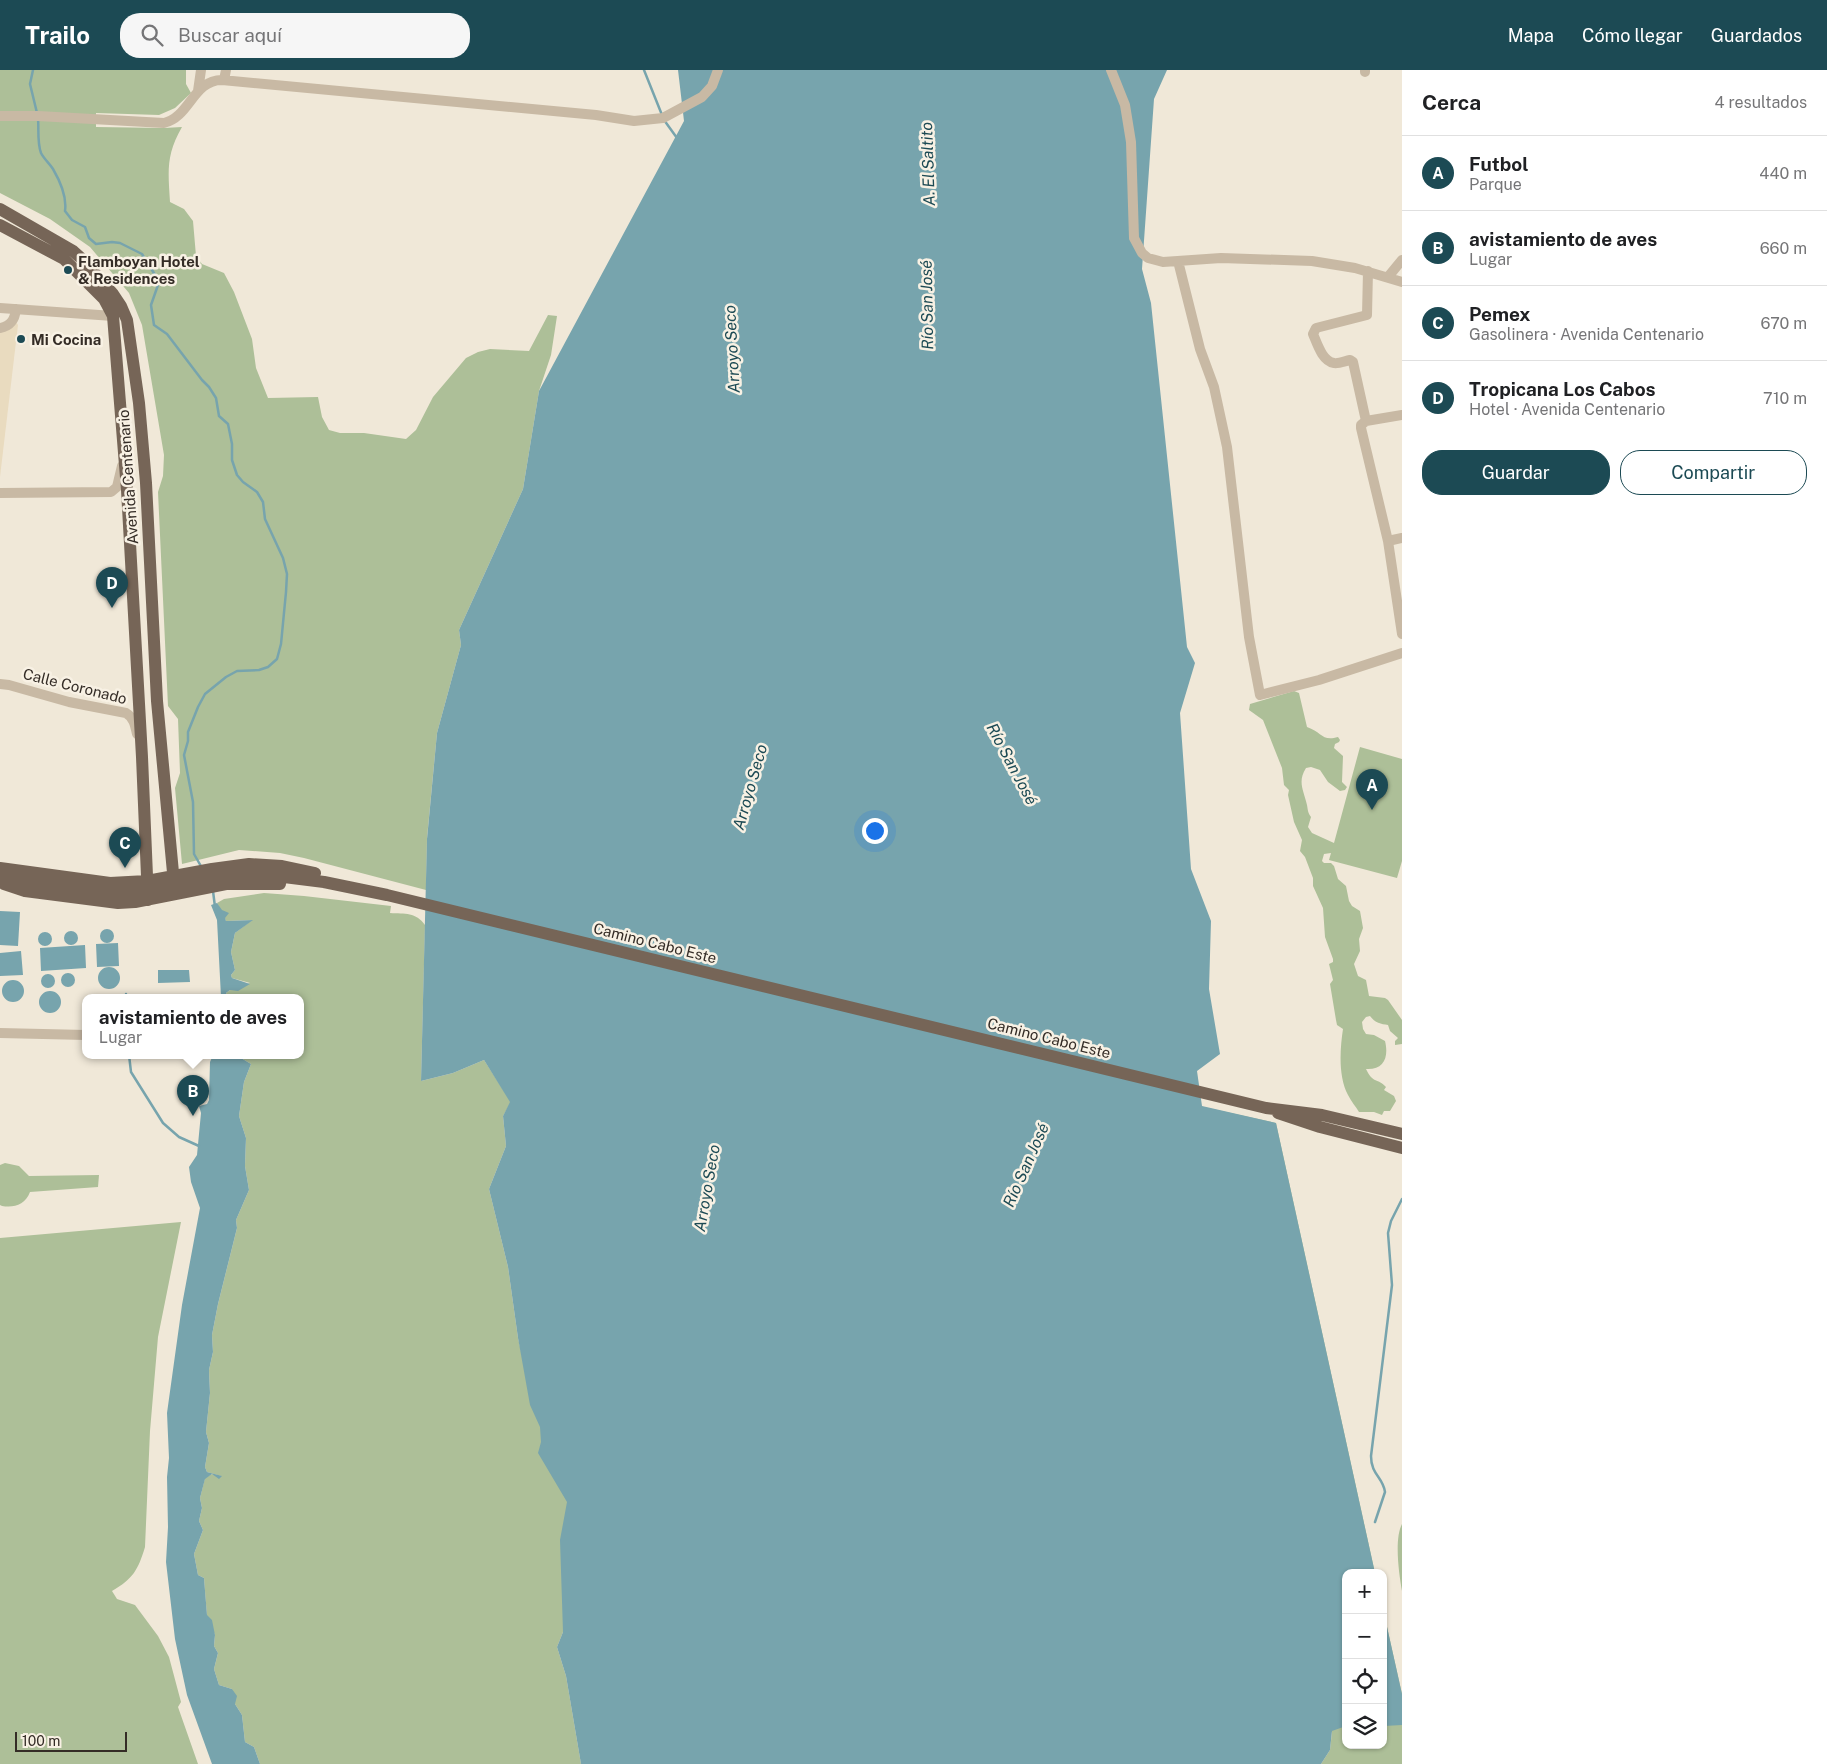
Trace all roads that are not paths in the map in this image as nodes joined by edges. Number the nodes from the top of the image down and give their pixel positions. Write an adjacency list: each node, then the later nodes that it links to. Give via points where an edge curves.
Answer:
1 (201, 70): 5 (street)
2 (718, 70): 4 (street, via 712,86 702,97 663,118 634,121)
3 (1111, 70): 10 (street, via 1126,105 1131,142 1134,238 1148,258)
4 (225, 75): 5 (street)
5 (198, 91): 6 (street, via 179,116 164,124)
6 (0, 116)
7 (0, 209): 29 (main road, Avenida Centenario, via 73,251 113,294 127,320 146,483 157,701)
8 (0, 225): 16 (main road, Avenida Centenario, via 64,259 104,299)
9 (1402, 260): 12 (street)
10 (1178, 261): 11 (street, via 1221,258 1312,261); 25 (street, via 1200,349 1214,387 1227,447 1249,637 1260,696)
11 (1368, 271): 12 (street); 19 (street, via 1367,314 1316,328 1313,334 1321,353 1331,362 1353,362)
12 (1388, 277): 13 (street)
13 (1402, 282)
14 (0, 308): 15 (street)
15 (16, 309): 16 (street); 17 (street, via 14,320)
16 (113, 316): 20 (main road, Avenida Centenario)
17 (0, 328)
18 (1402, 416): 19 (street)
19 (1366, 421): 23 (street, via 1361,428)
20 (123, 460): 21 (street, via 117,487 111,492); 27 (main road, Avenida Centenario)
21 (0, 493)
22 (1402, 538): 23 (street)
23 (1388, 541): 24 (street)
24 (1402, 634)
25 (1402, 653)
26 (0, 684): 27 (street, Calle Coronado, via 126,713 135,723)
27 (142, 757): 32 (main road, Avenida Centenario)
28 (0, 869): 31 (main road, Camino Cabo Este); 32 (main road, via 117,883)
29 (172, 876): 32 (main road); 33 (main road, Avenida Centenario); 34 (main road, via 237,865 282,866 317,873)
30 (0, 880): 31 (main road, Camino Cabo Este); 32 (main road, via 25,890 107,903 135,902)
31 (31, 881): 32 (main road, Camino Cabo Este, via 105,893)
32 (146, 891): 33 (main road); 34 (main road, Camino Cabo Este, via 227,875 258,874 309,879)
33 (175, 894): 34 (main road, via 226,884 270,883)
34 (387, 895): 37 (main road, Camino Cabo Este)
35 (0, 1033): 36 (street)
36 (82, 1035)
37 (1266, 1108): 38 (main road, Camino Cabo Este, via 1322,1115); 39 (main road, Camino Cabo Este, via 1307,1123)
38 (1402, 1134)
39 (1402, 1148)

